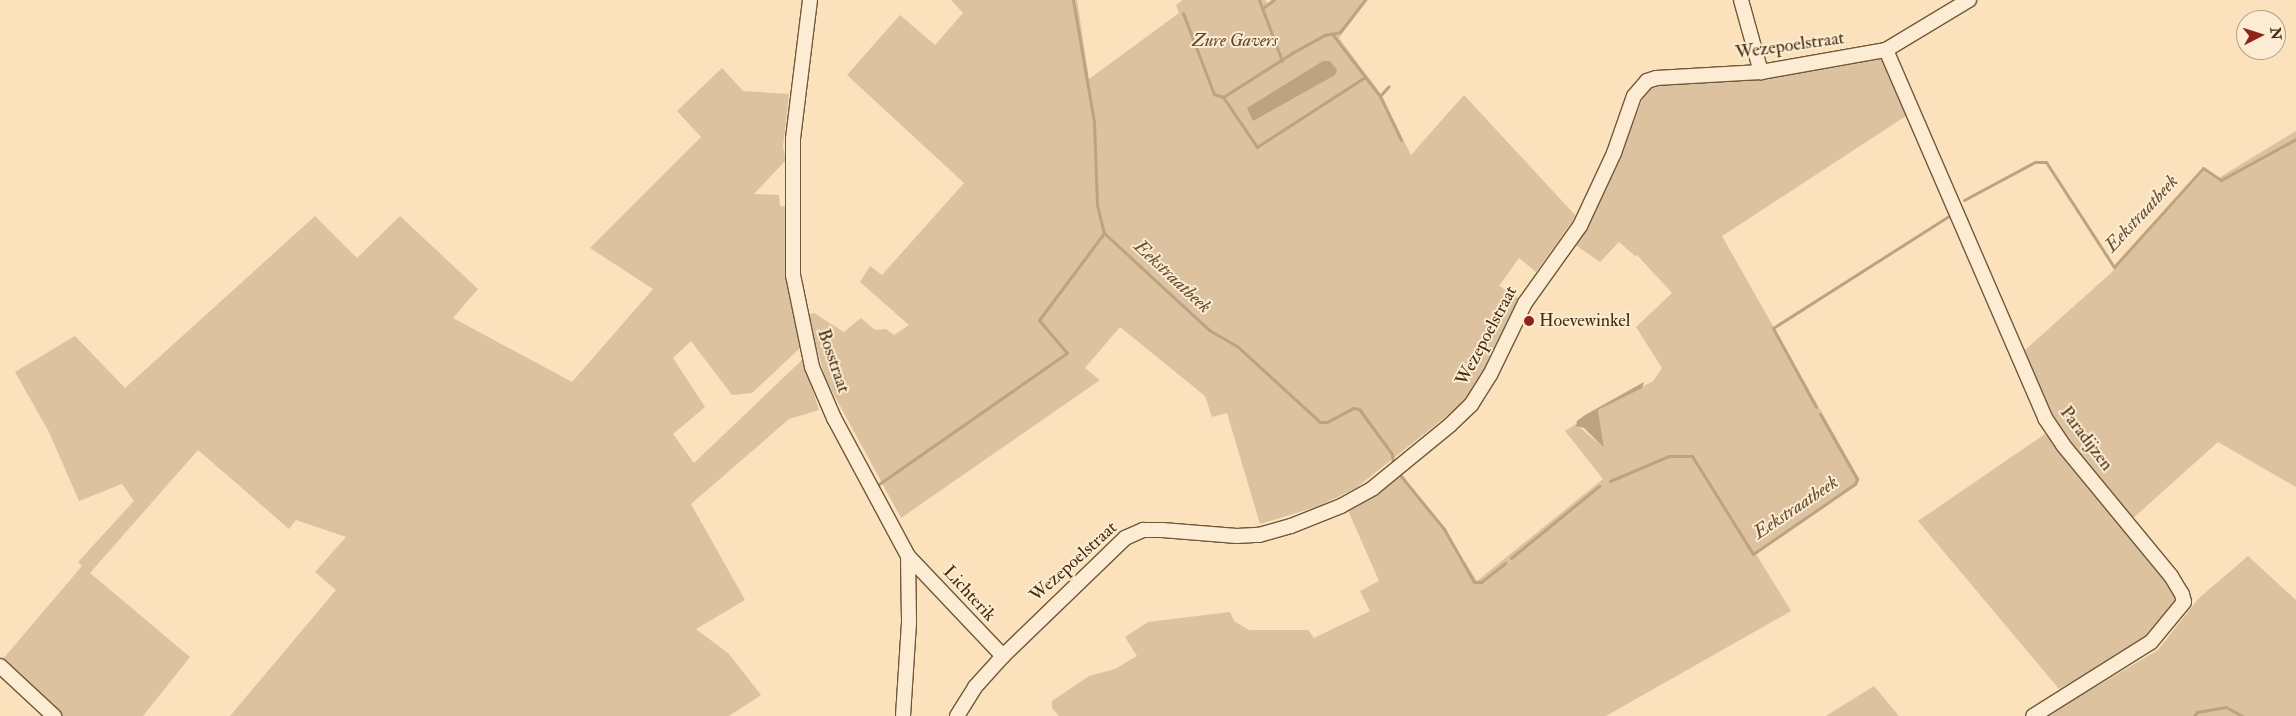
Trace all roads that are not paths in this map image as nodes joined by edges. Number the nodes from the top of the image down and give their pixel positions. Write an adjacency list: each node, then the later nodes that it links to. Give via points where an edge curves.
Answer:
1 (810, 0): 6 (street, Bosstraat, via 793,142 792,275 800,322 812,367 834,418)
2 (1741, 0): 5 (street)
3 (1969, 0): 4 (street, Wezepoelstraat)
4 (1886, 50): 5 (street, Wezepoelstraat); 12 (street, Paradijzen, via 2045,418 2063,445 2171,576 2184,602 2151,642)
5 (1761, 72): 7 (street, Wezepoelstraat, via 1656,78 1640,86 1614,154 1580,226 1525,303 1511,337 1471,405 1373,488 1341,506 1259,535 1148,530 1125,538)
6 (908, 556): 7 (street, Lichterik); 10 (street, Bosstraat, via 909,623)
7 (1003, 656): 11 (street, Wezepoelstraat, via 975,687)
8 (0, 666): 9 (street)
9 (54, 716)
10 (903, 716)
11 (957, 716)
12 (2033, 716)

